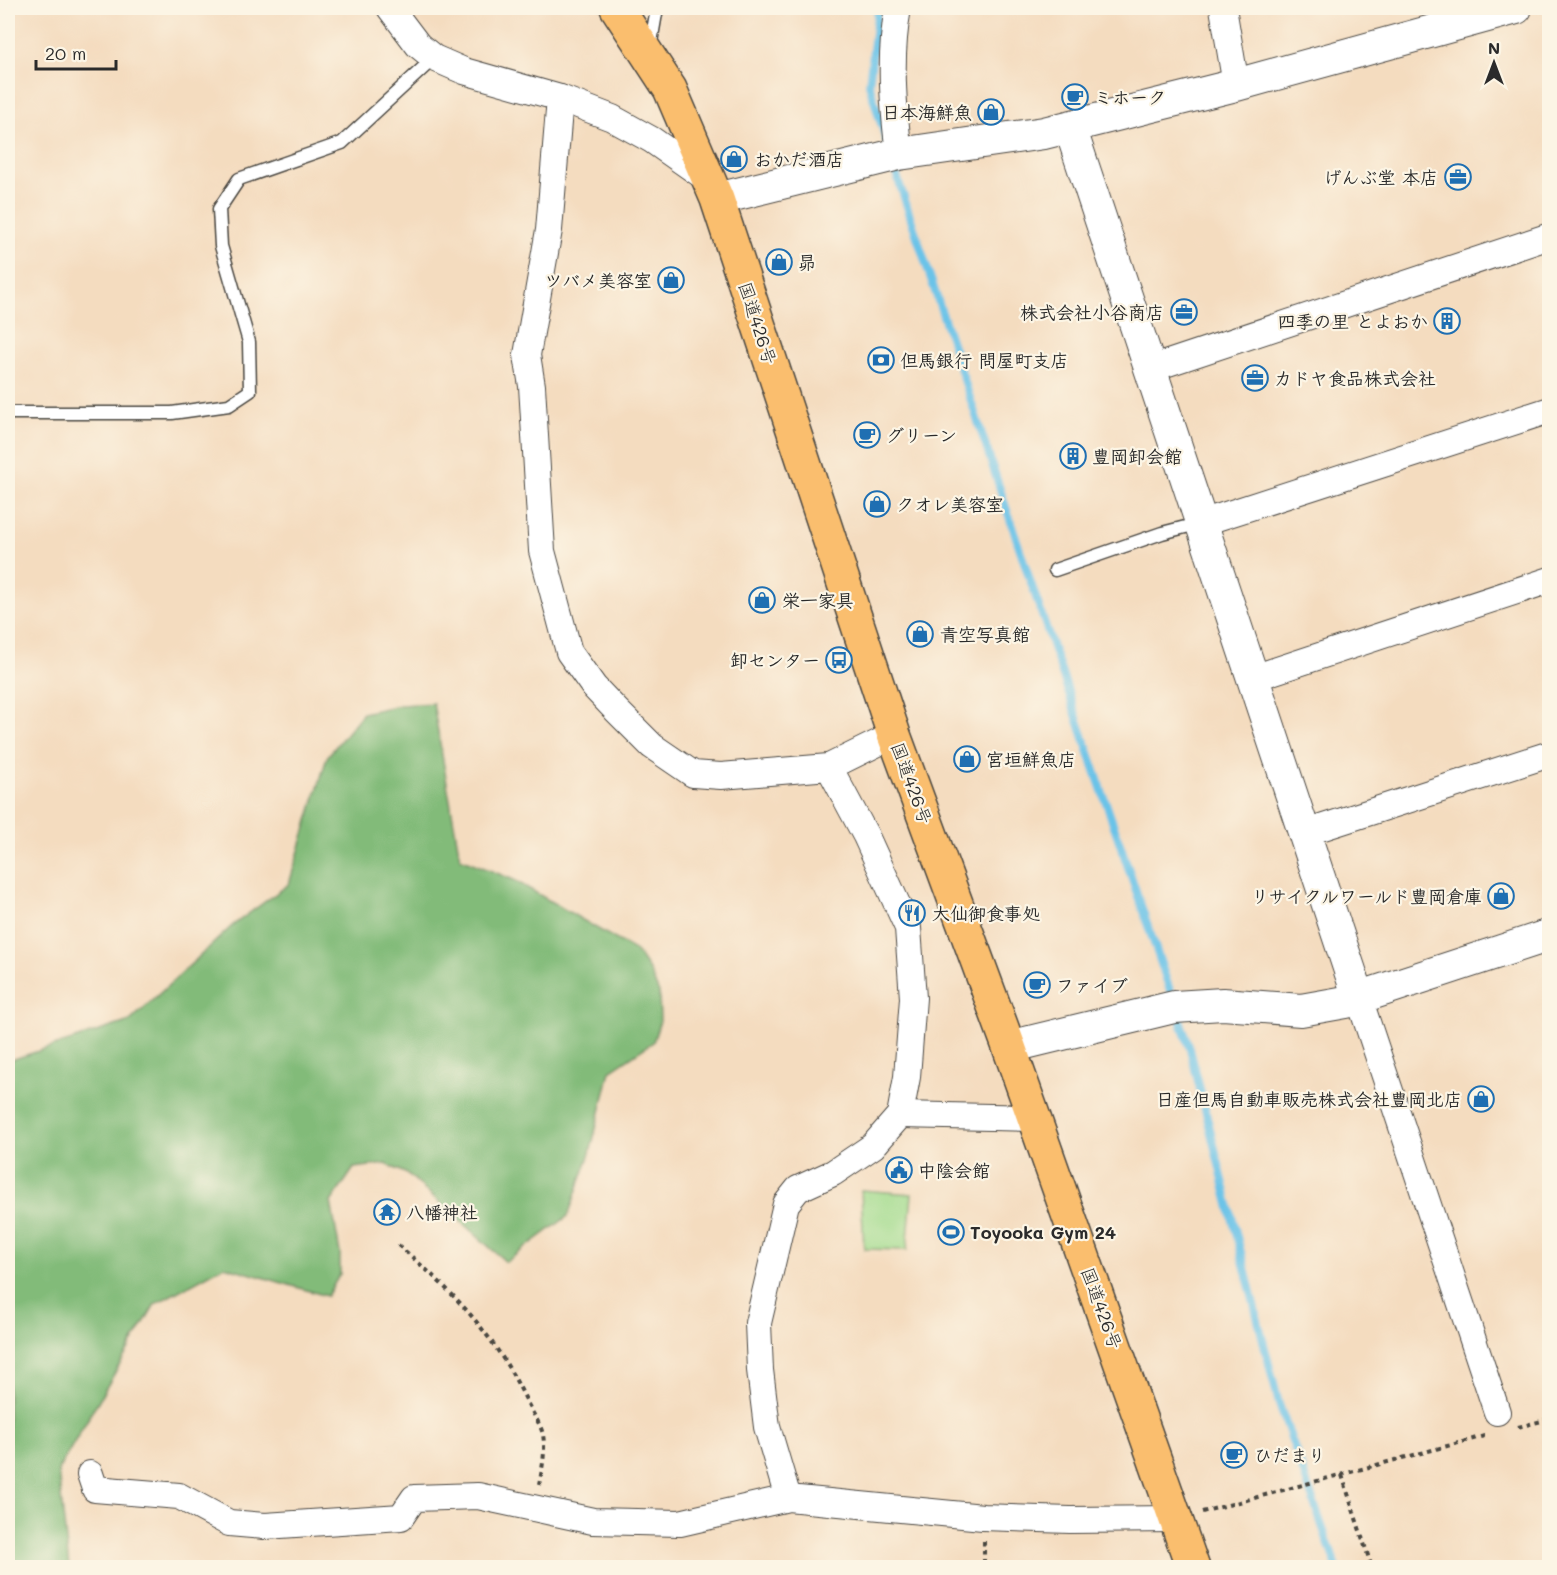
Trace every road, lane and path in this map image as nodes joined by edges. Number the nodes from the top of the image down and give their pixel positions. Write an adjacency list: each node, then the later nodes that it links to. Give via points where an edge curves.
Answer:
1 (390, 8): 8 (street, via 418,45)
2 (617, 8): 7 (highway, 国道426号)
3 (657, 8): 7 (lane)
4 (898, 8): 12 (street, via 892,75)
5 (1223, 8): 9 (street)
6 (1516, 8): 9 (street)
7 (649, 54): 13 (highway, 国道426号, via 687,125)
8 (434, 58): 10 (street, via 464,71); 17 (lane, via 342,143 239,179 219,209 222,246 249,342 250,391 229,405 172,413)
9 (1236, 85): 11 (street)
10 (560, 98): 13 (street, via 632,127); 24 (street, via 549,230 527,355 542,550 569,652 594,687 652,746 693,774 721,776)
11 (1070, 127): 12 (street); 15 (street)
12 (899, 153): 13 (street)
13 (713, 190): 22 (highway, 国道426号)
14 (1550, 236): 15 (street)
15 (1150, 369): 18 (street)
16 (1550, 410): 18 (street)
17 (8, 413)
18 (1201, 523): 19 (lane); 21 (street)
19 (1055, 570)
20 (1550, 580): 21 (street)
21 (1253, 678): 25 (street)
22 (894, 735): 24 (street); 28 (highway, 国道426号)
23 (1550, 754): 25 (street)
24 (829, 767): 29 (street, via 908,928 913,998)
25 (1305, 833): 27 (street)
26 (1550, 935): 27 (street)
27 (1359, 998): 28 (street, via 1301,1010 1223,1004 1174,1007); 33 (street)
28 (1009, 1047): 30 (highway, 国道426号)
29 (900, 1115): 30 (street); 36 (street, via 873,1146 833,1173 798,1189 786,1204 758,1323 767,1427)
30 (1034, 1118): 38 (highway, 国道426号)
31 (398, 1245): 37 (path, via 435,1276 479,1323 512,1371 543,1435)
32 (1550, 1419): 33 (path)
33 (1501, 1425): 35 (path)
34 (90, 1474): 37 (street, via 95,1489 179,1496 229,1523 265,1526 401,1517 414,1498 478,1496)
35 (1342, 1475): 38 (path); 40 (path)
36 (788, 1498): 37 (street, via 680,1523 593,1521); 38 (street, via 983,1517)
37 (536, 1510)
38 (1176, 1519): 39 (highway, 国道426号)
39 (1193, 1568)
40 (1372, 1568)

